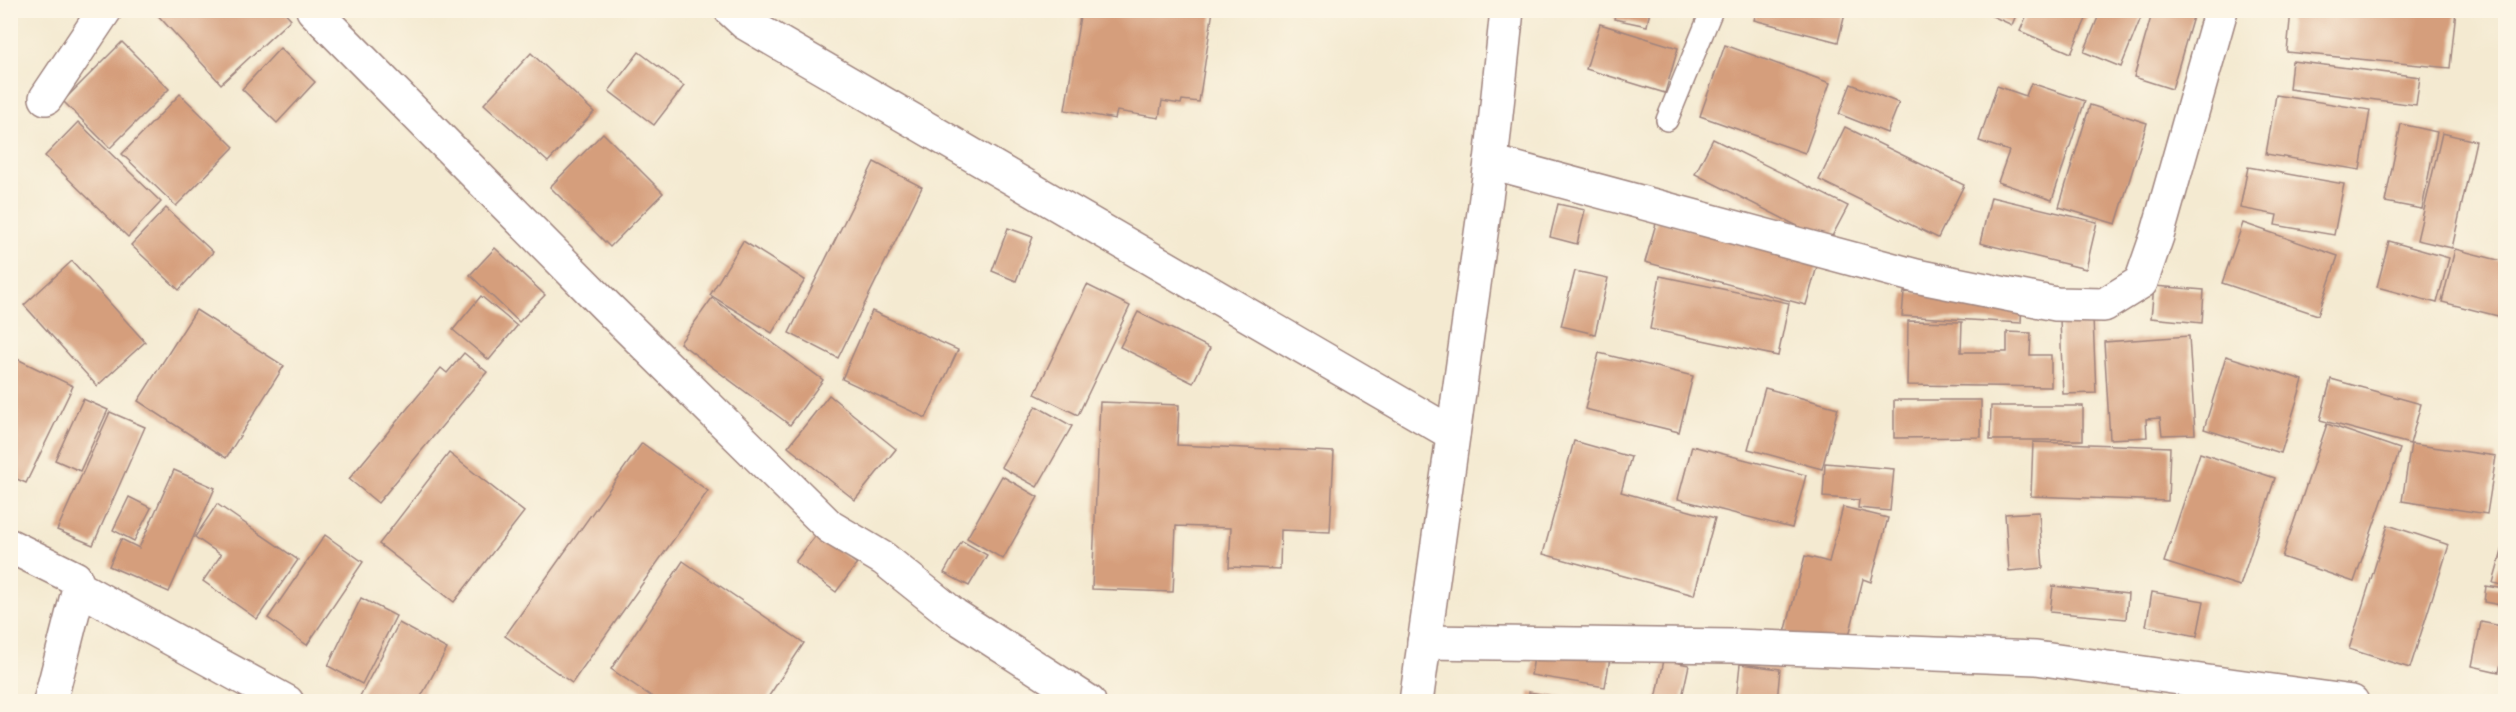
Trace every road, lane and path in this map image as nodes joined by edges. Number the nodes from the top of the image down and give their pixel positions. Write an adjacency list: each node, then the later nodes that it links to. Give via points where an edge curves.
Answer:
1 (105, 10): 7 (street)
2 (313, 10): 16 (street, via 830,527 884,559 954,615)
3 (731, 10): 10 (street, via 745,23)
4 (1507, 10): 9 (street)
5 (1712, 10): 8 (lane)
6 (2221, 10): 9 (street, via 2141,282 2104,305 2056,304 1916,276)
7 (46, 98)
8 (1667, 120)
9 (1491, 162): 10 (street)
10 (1453, 434): 13 (street)
11 (10, 546): 12 (street, via 75,578)
12 (79, 588): 14 (street); 15 (street)
13 (1424, 642): 17 (street); 18 (street, via 1734,646 2036,658)
14 (50, 702)
15 (287, 702)
16 (1089, 702)
17 (1416, 702)
18 (2352, 702)

